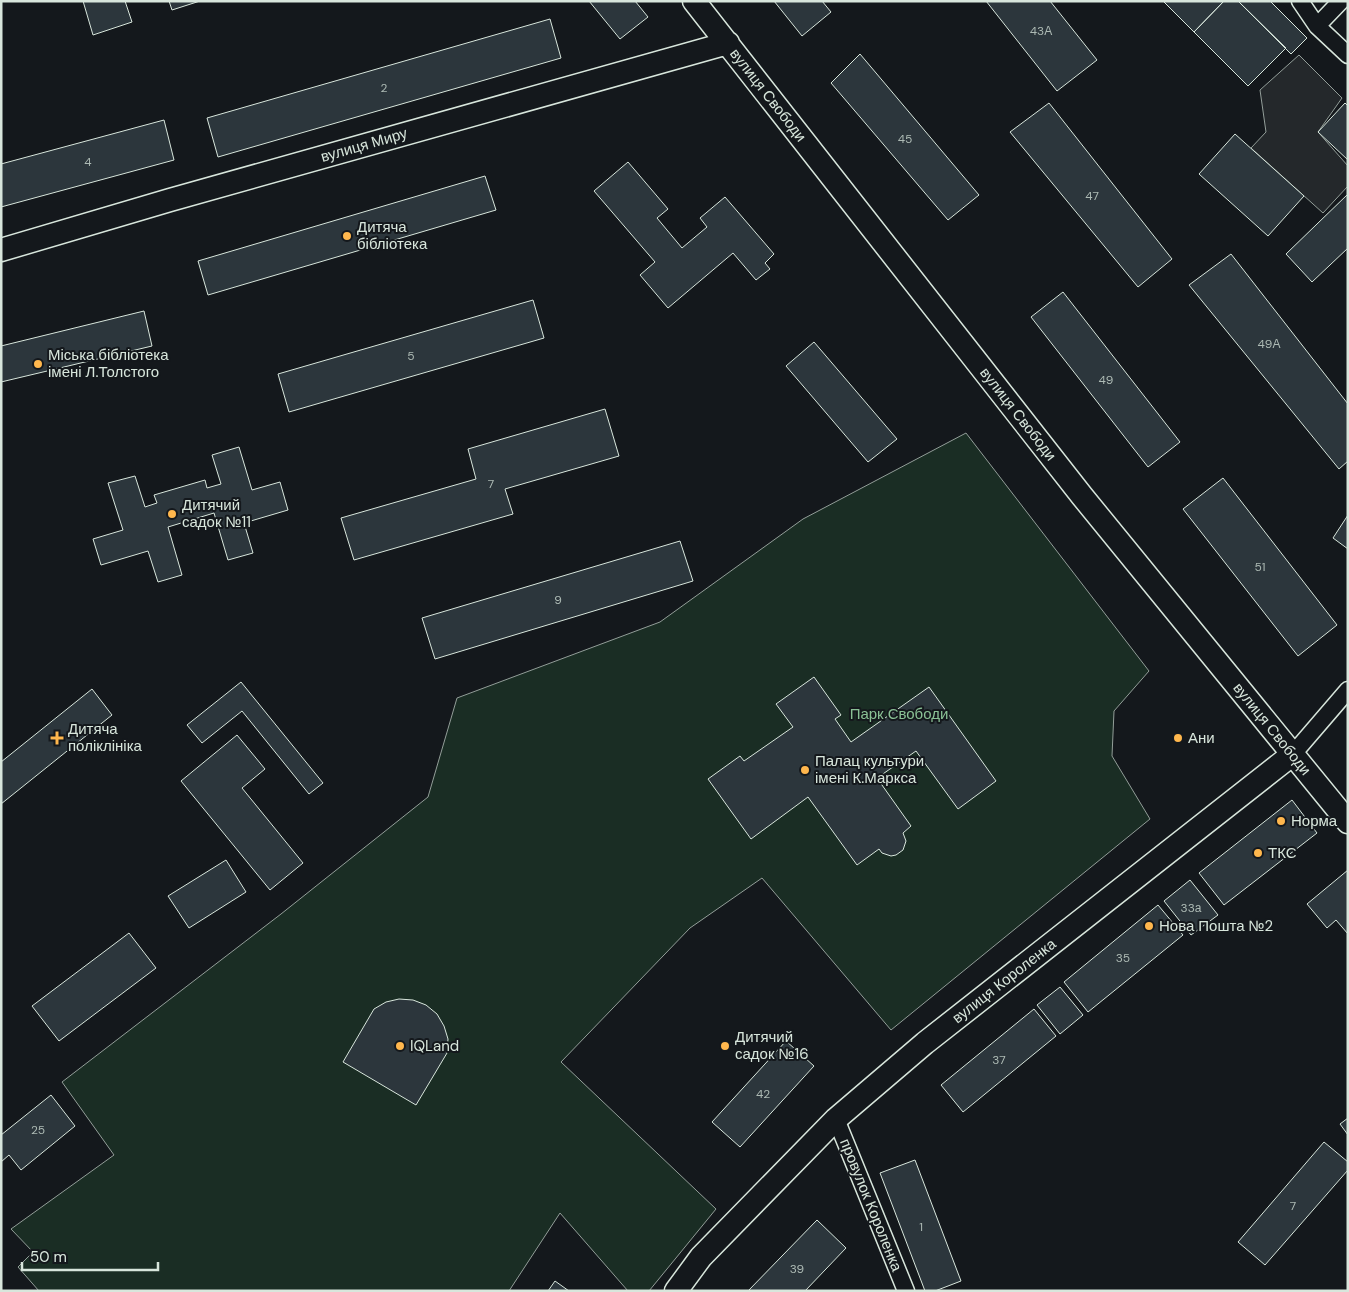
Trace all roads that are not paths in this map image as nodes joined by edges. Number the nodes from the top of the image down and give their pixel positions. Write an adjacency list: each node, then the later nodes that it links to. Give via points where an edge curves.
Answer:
1 (694, 1): 5 (main road, вулиця Свободи)
2 (1300, 1): 4 (street)
3 (1341, 1): 4 (street)
4 (1318, 26): 6 (street)
5 (728, 44): 7 (main road, вулиця Миру); 9 (main road, вулиця Свободи, via 1082,496)
6 (1348, 55)
7 (1, 250)
8 (1348, 690): 9 (street, вулиця Короленка)
9 (1293, 754): 10 (main road, вулиця Свободи); 11 (main road, вулиця Короленка, via 926,1043)
10 (1348, 822)
11 (836, 1120): 12 (main road, вулиця Короленка, via 701,1257); 13 (street, провулок Короленка)
12 (676, 1291)
13 (906, 1291)

